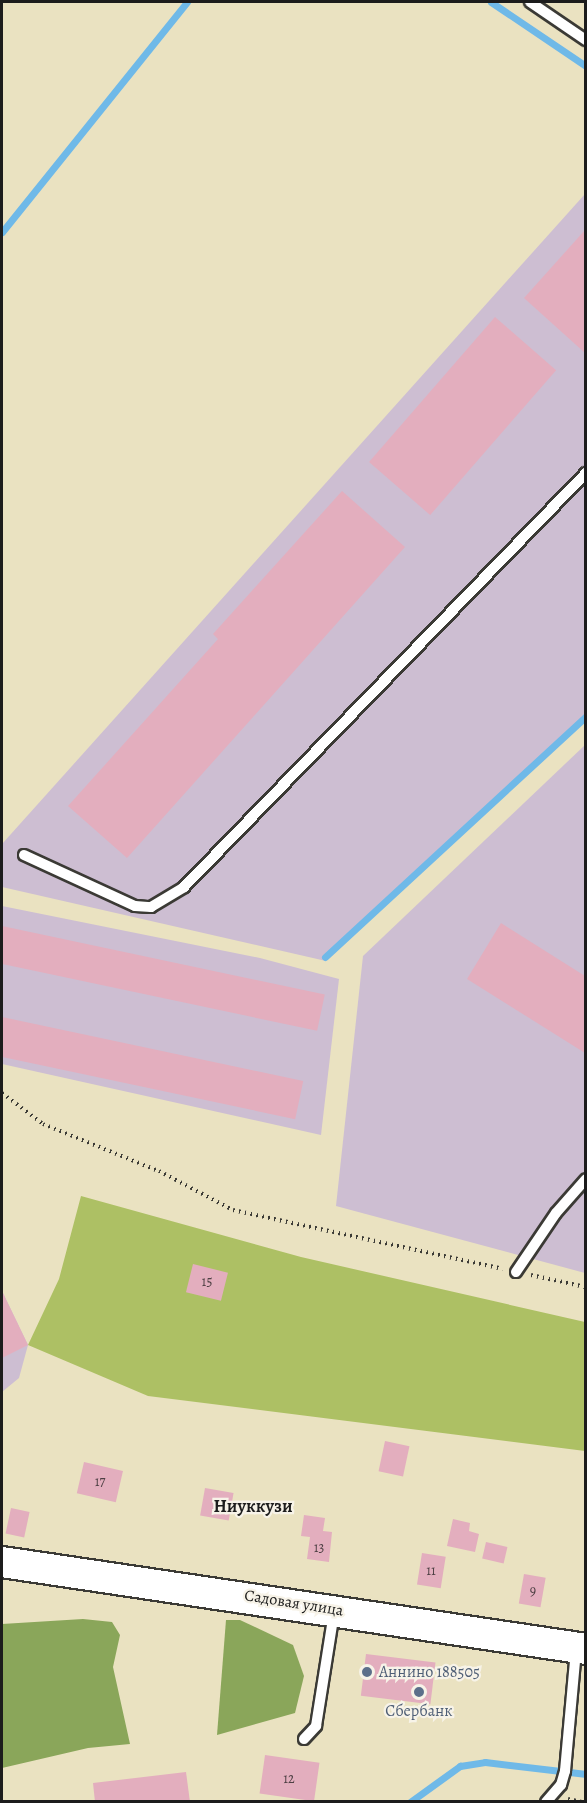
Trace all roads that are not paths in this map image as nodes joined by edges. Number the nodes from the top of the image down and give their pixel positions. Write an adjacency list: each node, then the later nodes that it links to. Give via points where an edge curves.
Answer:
1 (530, 2): 2 (lane)
2 (585, 40)
3 (585, 473): 4 (lane, via 184,887 151,907 135,906)
4 (24, 855)
5 (585, 1179): 6 (lane, via 556,1213)
6 (516, 1272)
7 (2, 1562): 8 (main road, Садовая улица)
8 (334, 1609): 9 (main road, Садовая улица); 10 (lane, via 316,1726)
9 (581, 1648): 11 (lane, via 565,1771 561,1785)
10 (304, 1738)
11 (546, 1802)

